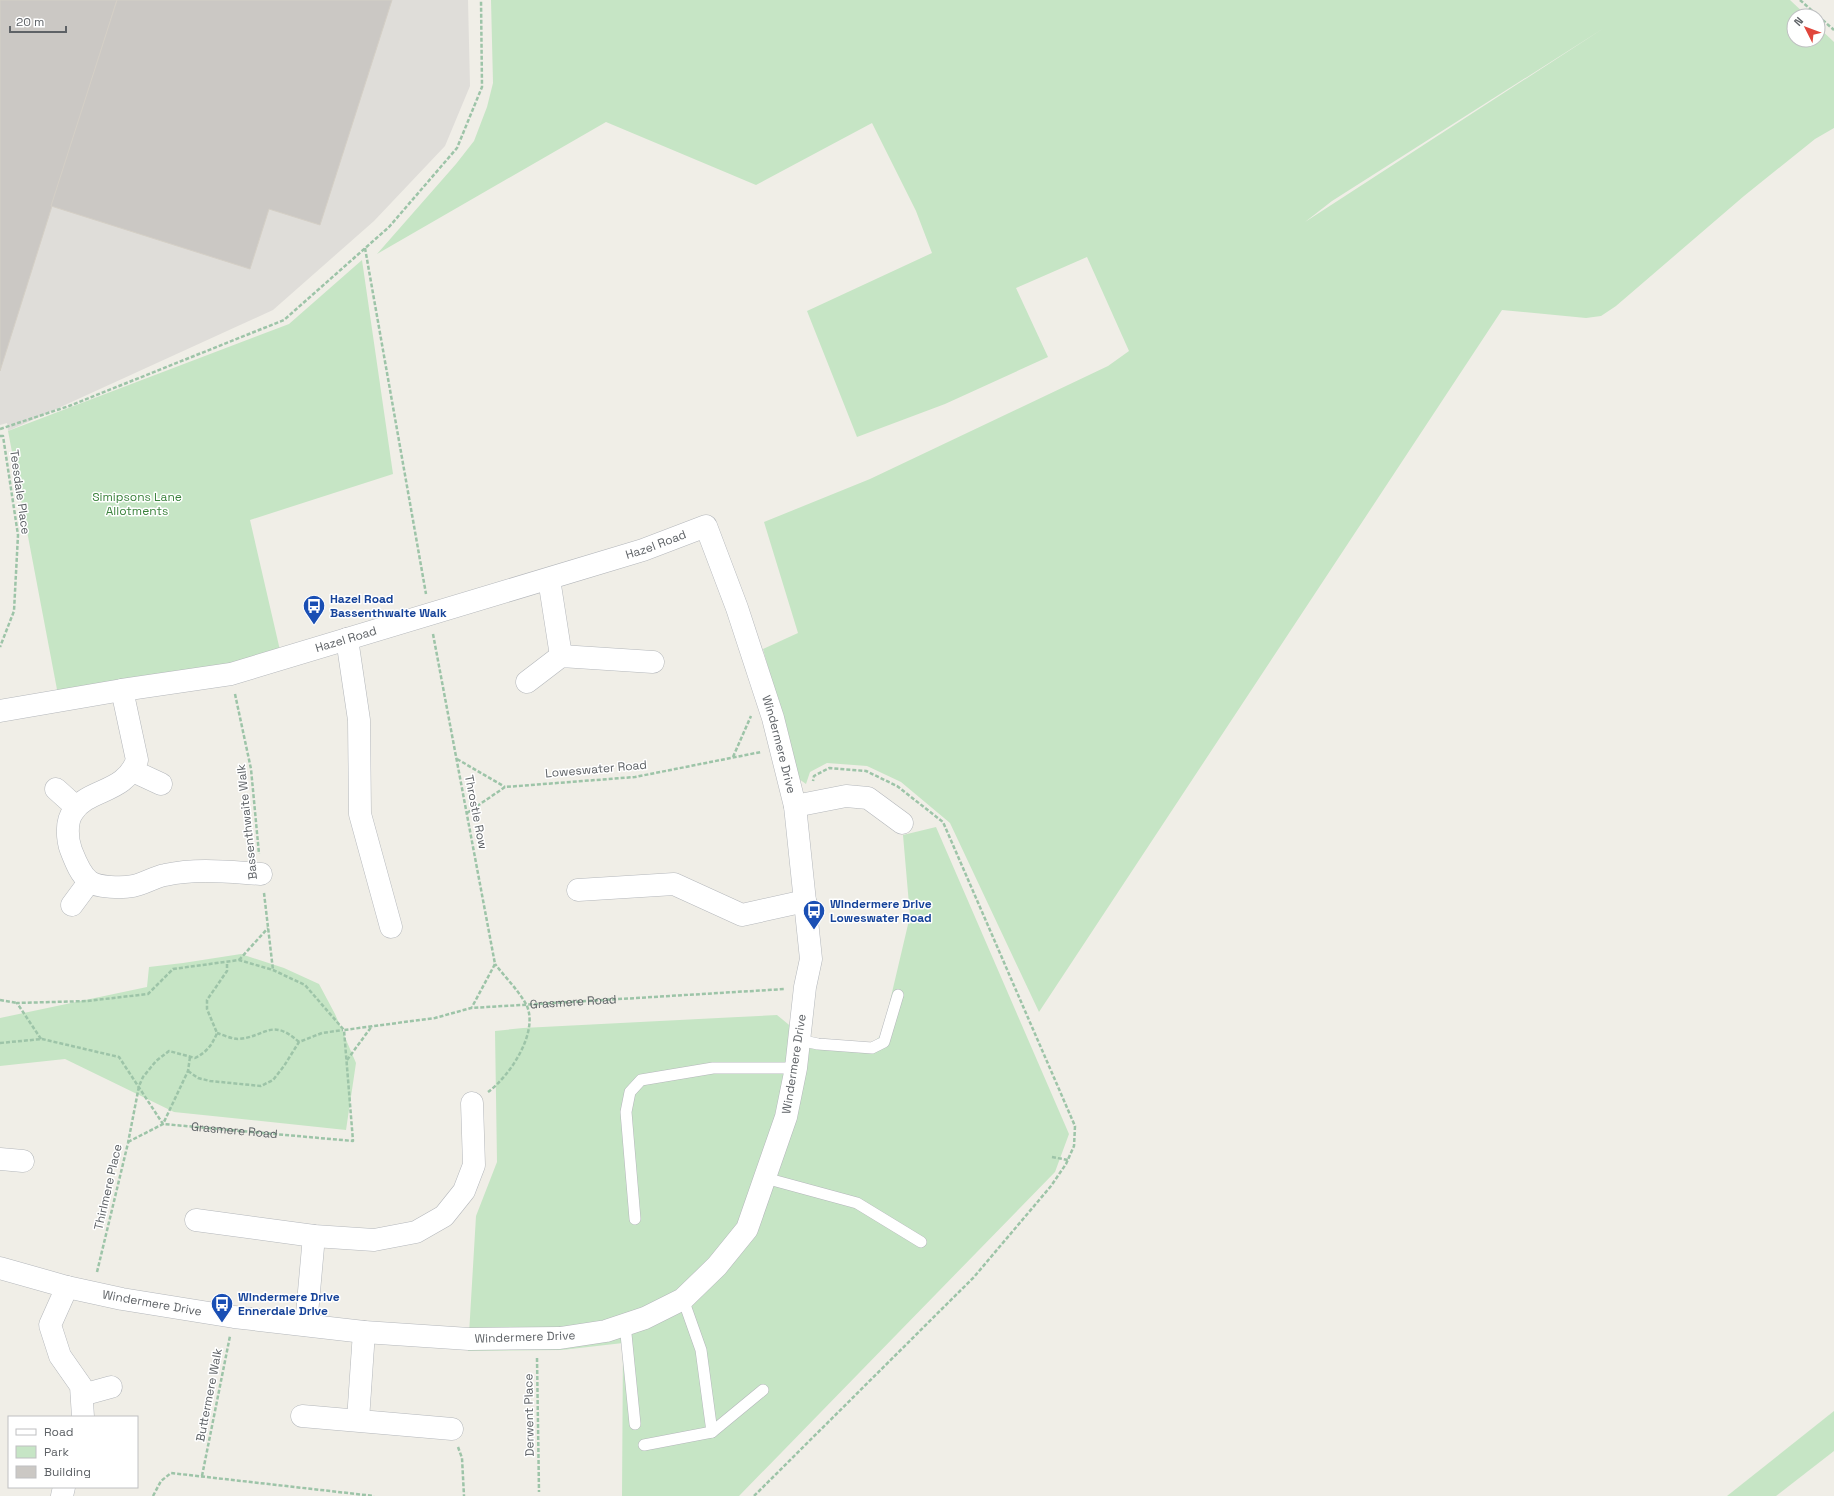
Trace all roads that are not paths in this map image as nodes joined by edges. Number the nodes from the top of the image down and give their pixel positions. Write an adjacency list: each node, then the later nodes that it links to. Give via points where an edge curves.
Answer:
1 (706, 526): 2 (street, Hazel Road, via 643,550); 12 (street, Windermere Drive, via 737,608)
2 (549, 579): 3 (street, Hazel Road); 4 (street)
3 (347, 639): 7 (street, Hazel Road, via 231,674); 20 (street, via 359,720 360,814)
4 (561, 656): 5 (street); 6 (street)
5 (653, 662)
6 (527, 682)
7 (122, 690): 8 (street, Hazel Road); 9 (street, via 137,760)
8 (0, 711)
9 (133, 771): 10 (street); 13 (street, via 122,781 80,803)
10 (161, 784)
11 (56, 789): 13 (street)
12 (801, 805): 14 (street, via 846,796 868,798); 18 (street, Windermere Drive)
13 (76, 808): 16 (street, via 68,823 70,846 77,865)
14 (902, 823)
15 (261, 874): 16 (street, via 200,870 164,875 133,886 103,886)
16 (89, 882): 19 (street)
17 (578, 890): 18 (street, via 674,884 742,915)
18 (805, 901): 22 (street, Windermere Drive, via 811,959)
19 (72, 905)
20 (391, 927)
21 (898, 995): 22 (lane, via 884,1042 872,1048)
22 (799, 1040): 23 (street, Windermere Drive)
23 (796, 1068): 27 (street, Windermere Drive, via 786,1117); 28 (lane, via 713,1068 641,1080 630,1092 626,1112)
24 (472, 1104): 30 (street, via 474,1165 464,1191 444,1216 416,1232 374,1240)
25 (0, 1159): 26 (street)
26 (23, 1161)
27 (765, 1178): 31 (lane, via 857,1203); 34 (street, Windermere Drive, via 747,1228 718,1266)
28 (636, 1219)
29 (196, 1220): 30 (street)
30 (314, 1236): 36 (street)
31 (921, 1242)
32 (0, 1268): 33 (street, Windermere Drive)
33 (66, 1287): 36 (street, Windermere Drive, via 234,1317); 40 (street, via 50,1325 60,1356 81,1386)
34 (683, 1299): 35 (street, Windermere Drive, via 645,1318); 46 (lane, via 701,1350)
35 (626, 1324): 37 (street, Windermere Drive, via 598,1332 560,1338 469,1339); 44 (lane)
36 (306, 1325): 37 (street, Windermere Drive)
37 (364, 1332): 43 (street)
38 (111, 1387): 40 (street)
39 (763, 1390): 46 (lane)
40 (82, 1395): 41 (street)
41 (84, 1416)
42 (302, 1416): 43 (street)
43 (358, 1420): 45 (street)
44 (635, 1424)
45 (452, 1429)
46 (712, 1432): 47 (lane)
47 (644, 1445)

